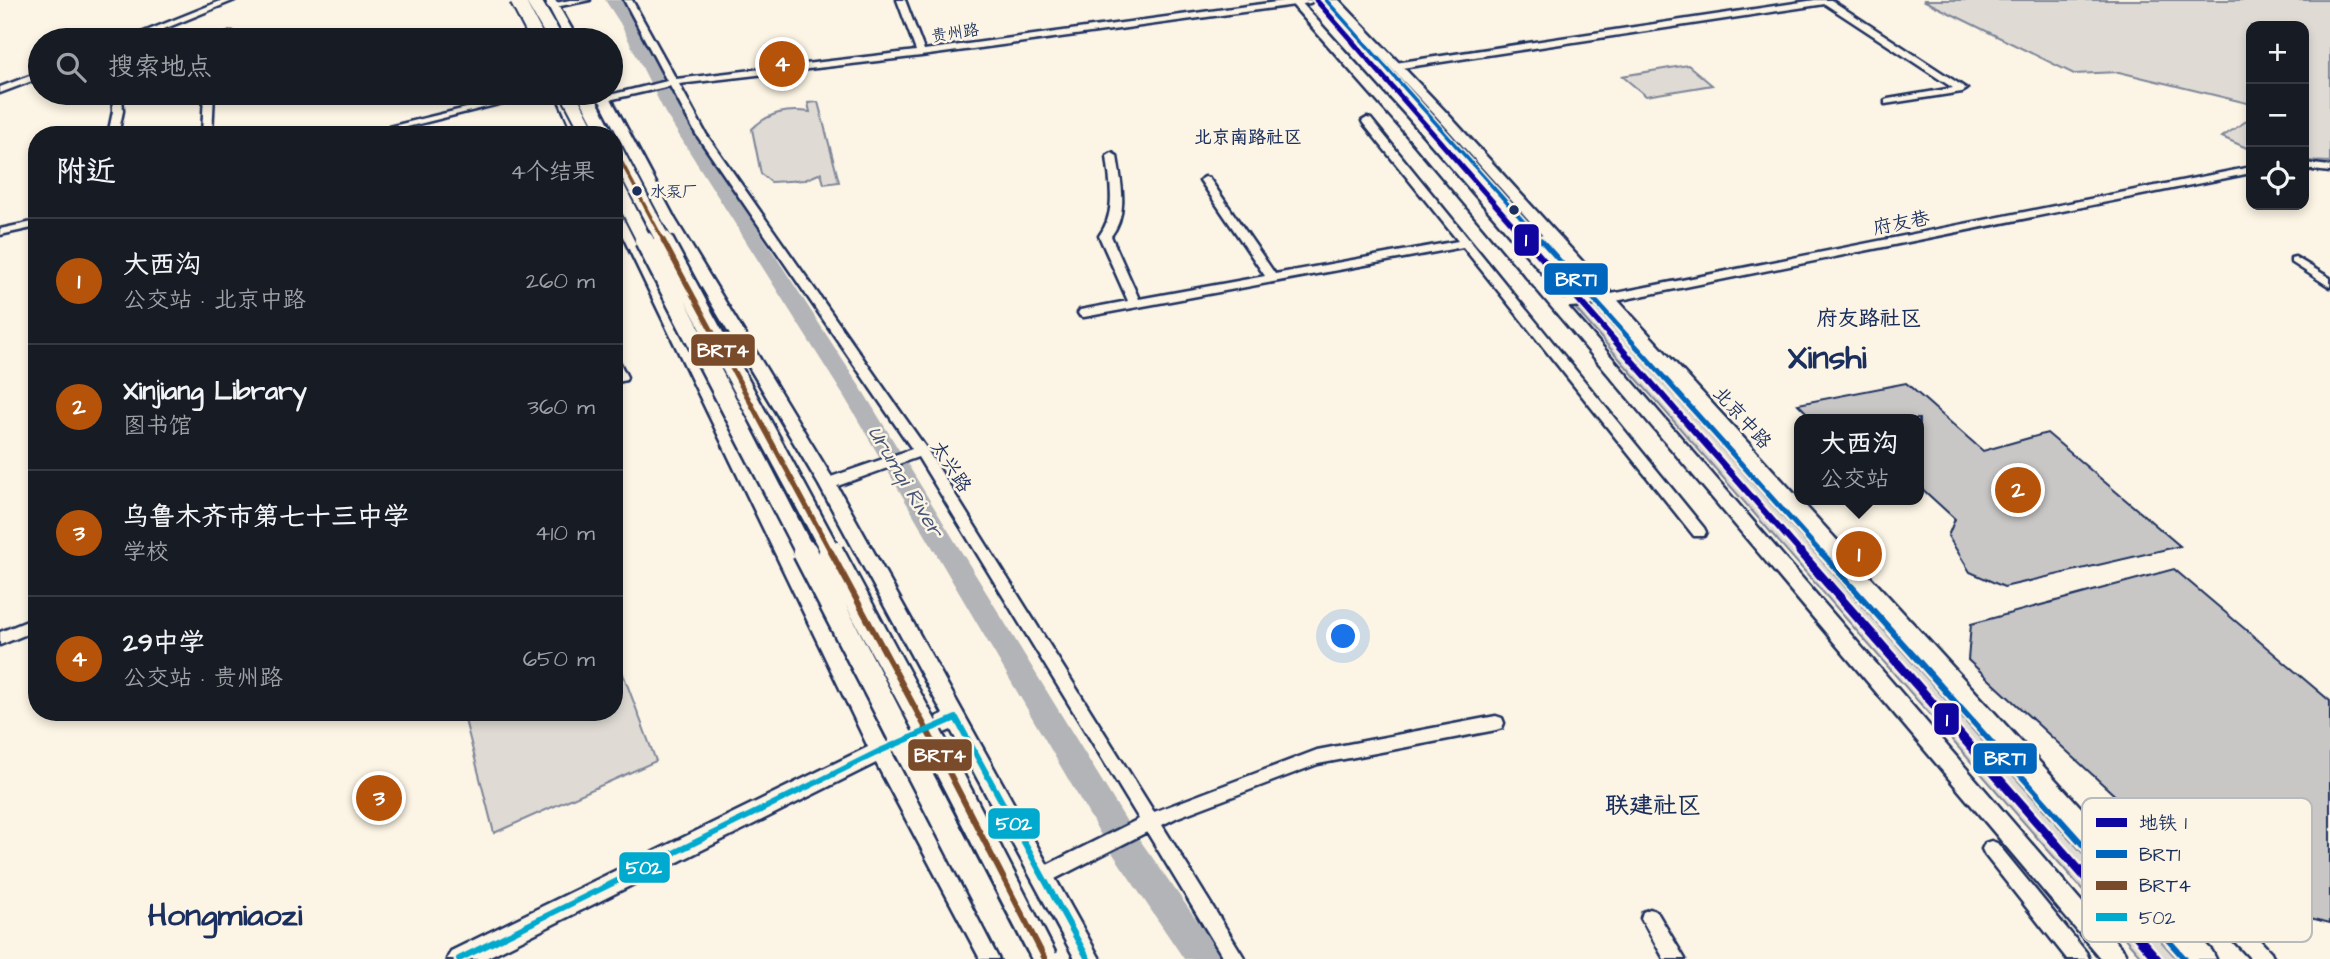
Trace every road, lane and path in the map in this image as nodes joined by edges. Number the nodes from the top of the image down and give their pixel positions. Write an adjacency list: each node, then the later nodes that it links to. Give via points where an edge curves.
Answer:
1 (231, 0): 13 (street)
2 (502, 0): 14 (highway)
3 (510, 0): 12 (main road)
4 (533, 0): 16 (highway, bridge)
5 (586, 0): 11 (street)
6 (628, 0): 21 (street, 太兴路)
7 (901, 0): 18 (street)
8 (1299, 0): 18 (street, 贵州路); 57 (main road)
9 (1333, 0): 19 (main road, 北京中路)
10 (1825, 1): 19 (street); 24 (street, via 1962,89)
11 (550, 2): 12 (street); 17 (highway)
12 (517, 6): 15 (highway, bridge)
13 (160, 28)
14 (527, 28)
15 (529, 28)
16 (549, 28)
17 (564, 28)
18 (922, 53): 21 (street, 贵州路)
19 (1395, 66): 55 (main road, 北京中路)
20 (28, 80): 22 (street)
21 (672, 83): 23 (street, 贵州路); 59 (street, 太兴路, via 701,134)
22 (0, 90)
23 (623, 92)
24 (1888, 102)
25 (116, 105): 33 (street)
26 (208, 105): 34 (street)
27 (490, 105): 35 (street)
28 (570, 105): 36 (main road)
29 (572, 105): 37 (highway, bridge)
30 (591, 105): 38 (highway, bridge)
31 (608, 105): 39 (main road)
32 (1367, 121): 51 (street)
33 (114, 126)
34 (207, 126)
35 (405, 126)
36 (578, 126)
37 (584, 126)
38 (602, 126)
39 (619, 126)
40 (623, 133): 60 (main road, via 668,219)
41 (1112, 156): 56 (street, via 1114,228 1105,236)
42 (623, 165): 81 (highway, bridge)
43 (2309, 165): 44 (street)
44 (2330, 167)
45 (2246, 168): 55 (street, 府友巷)
46 (1205, 180): 53 (street)
47 (623, 198): 80 (highway, bridge)
48 (623, 222): 68 (main road)
49 (28, 226): 50 (street)
50 (0, 232)
51 (1467, 243): 53 (street); 63 (street)
52 (2295, 260): 54 (street)
53 (1272, 278): 56 (street)
54 (2330, 283)
55 (1605, 295): 57 (street, 府友巷); 62 (main road, 北京中路)
56 (1135, 303): 58 (street)
57 (1557, 304): 74 (main road)
58 (1084, 313)
59 (917, 452): 60 (street); 69 (street, 太兴路)
60 (827, 484): 66 (main road)
61 (1794, 505): 70 (main road, 北京中路)
62 (1794, 505)
63 (1699, 532)
64 (28, 627): 65 (street)
65 (0, 639)
66 (956, 718): 68 (main road); 72 (main road)
67 (1496, 723): 69 (street, via 1317,757 1172,811)
68 (880, 751): 78 (main road); 79 (main road)
69 (1153, 823): 72 (street); 83 (street, 太兴路)
70 (2082, 824)
71 (1991, 849): 85 (street)
72 (1041, 877): 82 (main road)
73 (1650, 918): 84 (street)
74 (2082, 919)
75 (2101, 942): 86 (main road)
76 (2189, 942): 87 (main road, 北京中路)
77 (2248, 942): 88 (street)
78 (459, 959)
79 (993, 959)
80 (1015, 959)
81 (1045, 959)
82 (1088, 959)
83 (1235, 959)
84 (1675, 959)
85 (2079, 959)
86 (2116, 959)
87 (2204, 959)
88 (2264, 959)

